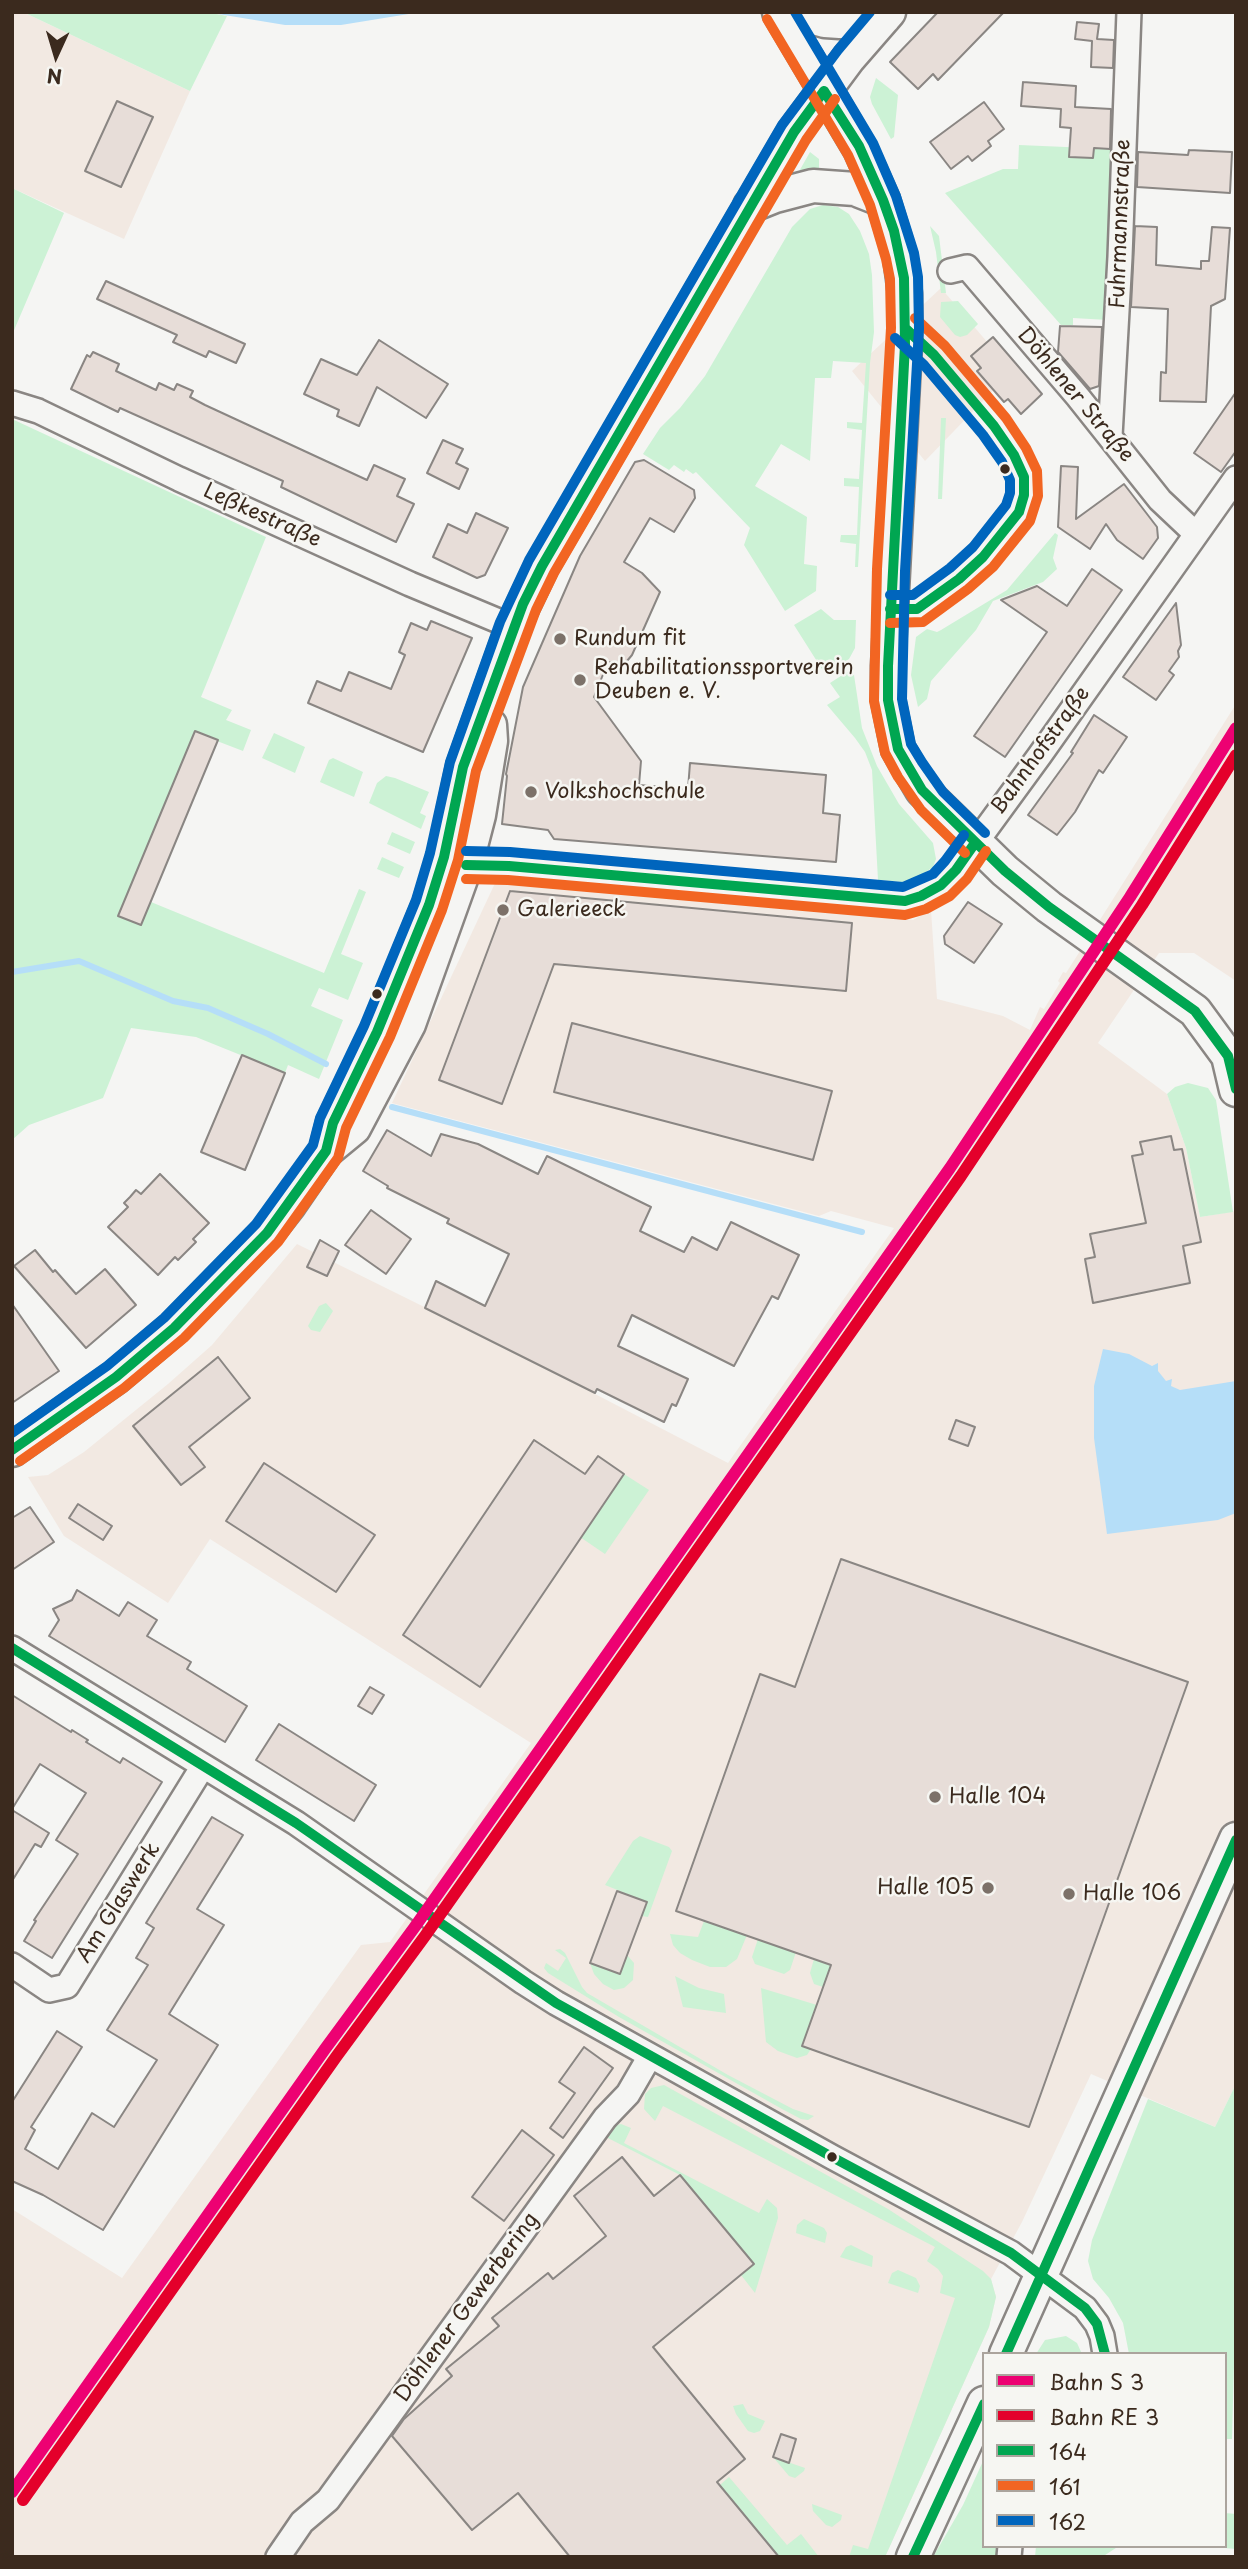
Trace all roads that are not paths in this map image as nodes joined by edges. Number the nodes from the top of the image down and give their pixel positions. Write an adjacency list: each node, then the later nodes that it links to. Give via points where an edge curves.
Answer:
1 (779, 12): 5 (main road)
2 (793, 12): 4 (main road, via 840,22)
3 (1129, 12): 10 (street, Fuhrmannstraße)
4 (887, 15): 5 (main road)
5 (824, 91): 6 (main road, via 860,149); 7 (main road)
6 (883, 200): 7 (main road, via 855,189 813,186); 14 (main road, via 900,256 905,294 888,666 892,724 898,749 922,790)
7 (750, 206): 13 (main road, via 541,566)
8 (950, 271): 10 (street, Döhlener Straße, via 967,267)
9 (12, 403): 13 (street, Leßkestraße)
10 (1110, 436): 12 (street, Döhlener Straße, via 1160,500)
11 (1236, 478): 12 (street, Bahnhofstraße)
12 (1196, 534): 14 (street, Bahnhofstraße)
13 (513, 627): 15 (main road, via 463,767)
14 (975, 843): 15 (street, Bahnhofstraße, via 941,885 905,901); 16 (main road, via 1049,907 1195,1011 1228,1056)
15 (455, 861): 17 (main road, via 409,1024 354,1128 326,1152 267,1233 174,1328 116,1377)
16 (1236, 1090)
17 (12, 1450)
18 (12, 1648): 19 (street)
19 (203, 1766): 21 (street, Am Glaswerk, via 67,1986 49,1990); 22 (street, via 352,1861 523,1982)
20 (1236, 1839): 23 (main road)
21 (12, 1965)
22 (650, 2056): 23 (street, via 999,2246); 27 (street, Döhlener Gewerbering, via 628,2094 604,2119 328,2500 302,2522)
23 (1041, 2275): 24 (main road); 25 (street, via 1091,2314)
24 (1007, 2352)
25 (1105, 2352)
26 (982, 2407): 28 (main road)
27 (278, 2557)
28 (913, 2557)

